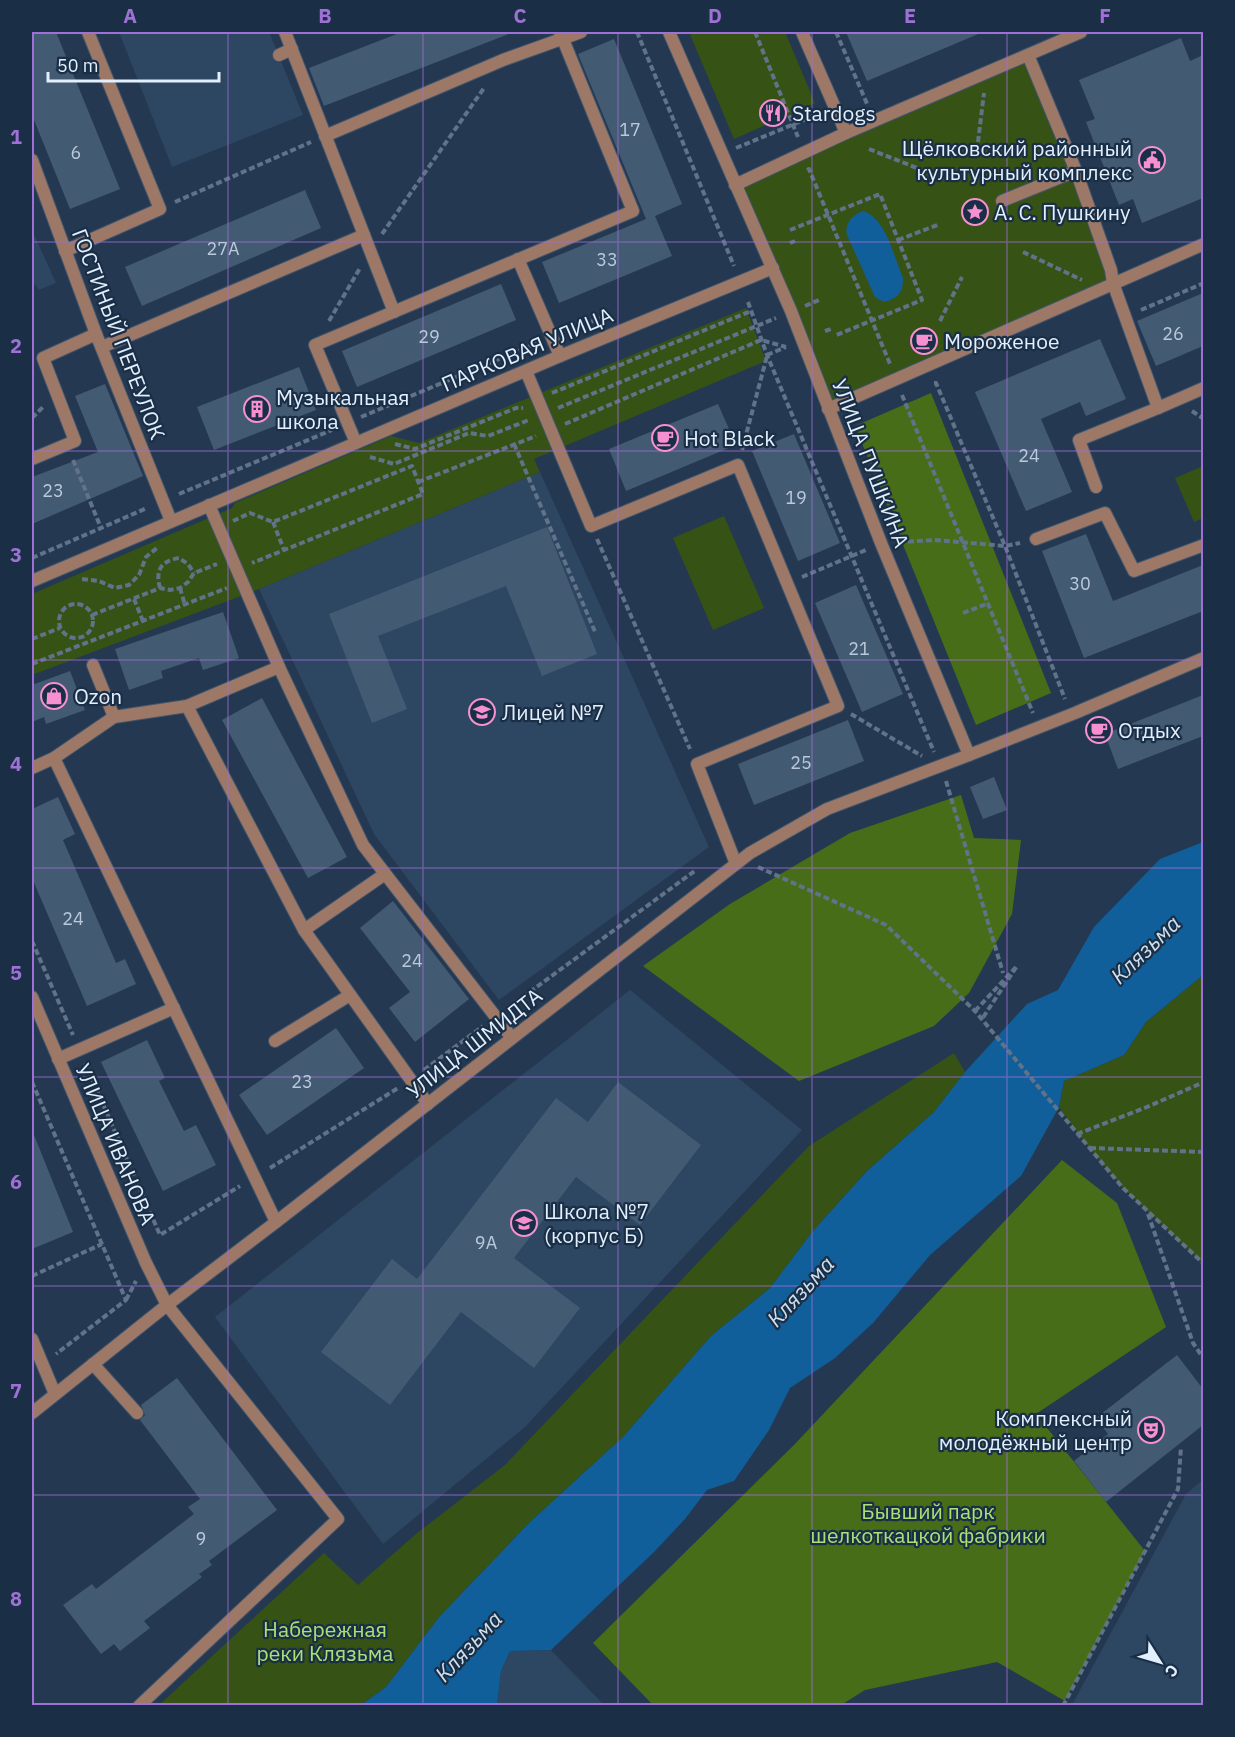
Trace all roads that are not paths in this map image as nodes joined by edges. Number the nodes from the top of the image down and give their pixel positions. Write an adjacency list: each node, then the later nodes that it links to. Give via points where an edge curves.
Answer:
1 (88, 32): 20 (street, via 160,208)
2 (285, 32): 8 (street)
3 (581, 32): 7 (street)
4 (669, 32): 16 (street, УЛИЦА ПУШКИНА)
5 (802, 32): 11 (street)
6 (1081, 32): 10 (street)
7 (561, 35): 12 (street); 21 (street, via 633,212)
8 (292, 49): 9 (street); 12 (street)
9 (279, 55)
10 (1028, 55): 11 (street); 14 (street)
11 (846, 133): 16 (street)
12 (325, 136): 18 (street)
13 (32, 160): 15 (street, ГОСТИНЫЙ ПЕРЕУЛОК)
14 (1076, 171): 17 (street); 23 (street)
15 (35, 179): 20 (street, ГОСТИНЫЙ ПЕРЕУЛОК)
16 (735, 185): 22 (street, УЛИЦА ПУШКИНА)
17 (1002, 201)
18 (364, 235): 24 (street); 26 (street)
19 (1203, 244): 23 (street)
20 (65, 251): 25 (street, ГОСТИНЫЙ ПЕРЕУЛОК)
21 (518, 260): 24 (street); 27 (street)
22 (773, 268): 27 (street, ПАРКОВАЯ УЛИЦА); 31 (street, УЛИЦА ПУШКИНА)
23 (1113, 283): 30 (street); 31 (street)
24 (394, 312): 32 (street, via 315,345)
25 (96, 334): 26 (street, ГОСТИНЫЙ ПЕРЕУЛОК); 33 (street, via 43,358 75,441)
26 (102, 346): 36 (street, ГОСТИНЫЙ ПЕРЕУЛОК)
27 (560, 356): 28 (street, ПАРКОВАЯ УЛИЦА)
28 (526, 370): 32 (street, ПАРКОВАЯ УЛИЦА); 48 (street, via 591,526 738,465 838,706 696,764)
29 (1203, 388): 30 (street)
30 (1158, 408): 34 (street, via 1079,440)
31 (828, 409): 45 (street, УЛИЦА ПУШКИНА)
32 (356, 443): 35 (street, ПАРКОВАЯ УЛИЦА)
33 (32, 459)
34 (1096, 487)
35 (209, 505): 36 (street, ПАРКОВАЯ УЛИЦА); 42 (street)
36 (171, 521): 39 (street, ПАРКОВАЯ УЛИЦА)
37 (1036, 539): 38 (street, via 1105,513 1134,571)
38 (1203, 545)
39 (32, 581)
40 (1203, 658): 45 (street, УЛИЦА ШМИДТА)
41 (93, 665): 44 (street)
42 (279, 667): 43 (street); 49 (street, via 363,845)
43 (187, 706): 44 (street); 50 (street)
44 (114, 717): 46 (street)
45 (969, 755): 48 (street, УЛИЦА ШМИДТА, via 827,809)
46 (54, 758): 47 (street); 53 (street)
47 (32, 768)
48 (736, 864): 54 (street, УЛИЦА ШМИДТА)
49 (385, 874): 50 (street); 54 (street)
50 (304, 930): 51 (street)
51 (350, 995): 55 (street); 57 (street)
52 (32, 997): 56 (street, УЛИЦА ИВАНОВА)
53 (174, 1008): 56 (street); 58 (street)
54 (512, 1038): 57 (street, УЛИЦА ШМИДТА)
55 (275, 1041)
56 (58, 1059): 59 (street, УЛИЦА ИВАНОВА)
57 (428, 1104): 58 (street, УЛИЦА ШМИДТА)
58 (276, 1222): 59 (street, УЛИЦА ШМИДТА)
59 (167, 1305): 61 (street, УЛИЦА ШМИДТА); 65 (street, УЛИЦА ИВАНОВА, via 338,1520)
60 (32, 1340): 62 (street)
61 (93, 1364): 62 (street, УЛИЦА ШМИДТА); 64 (street)
62 (55, 1394): 63 (street, УЛИЦА ШМИДТА)
63 (32, 1413)
64 (137, 1413)
65 (139, 1706)

